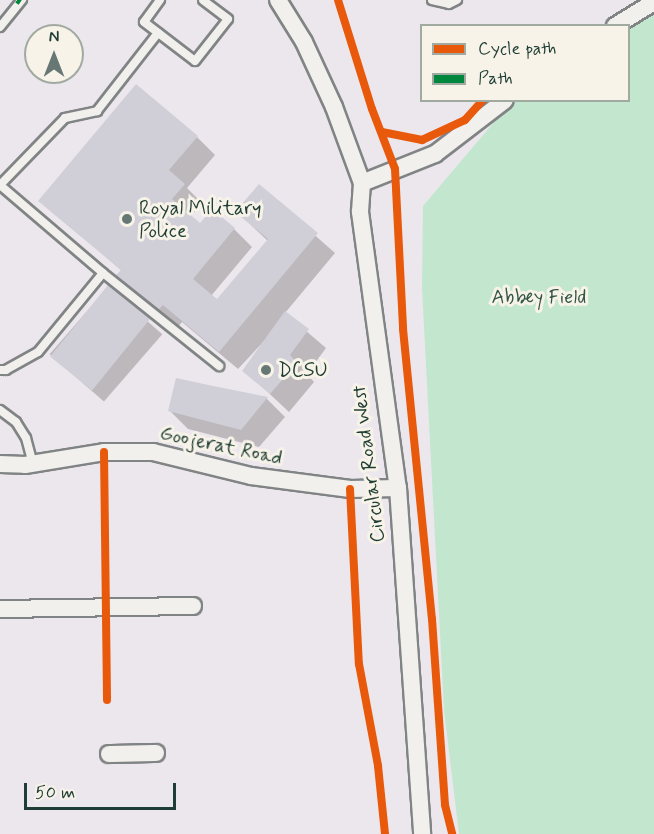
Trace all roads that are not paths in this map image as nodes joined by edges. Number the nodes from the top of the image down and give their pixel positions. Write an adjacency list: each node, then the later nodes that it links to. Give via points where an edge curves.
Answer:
1 (22, 0): 9 (lane)
2 (160, 0): 10 (lane, via 144,22)
3 (203, 0): 10 (lane, via 228,19 195,62)
4 (278, 0): 12 (street, Circular Road West, via 304,42)
5 (432, 0): 6 (lane, via 449,4)
6 (457, 0)
7 (654, 2): 8 (street)
8 (618, 24)
9 (0, 27)
10 (158, 33): 13 (lane, via 97,111 65,118)
11 (502, 102): 12 (street, via 435,154)
12 (362, 183): 20 (street, Circular Road West, via 360,212)
13 (0, 185): 14 (lane)
14 (103, 273): 15 (lane); 16 (lane, via 38,352)
15 (219, 366)
16 (0, 370)
17 (0, 410): 19 (lane, via 16,422 26,438)
18 (0, 464): 19 (street, Goojerat Road)
19 (33, 464): 20 (street, Goojerat Road, via 104,452 153,452 251,476 350,489)
20 (398, 488): 25 (street, Circular Road West)
21 (193, 606): 22 (street)
22 (0, 609)
23 (156, 753): 24 (street)
24 (109, 754)
25 (422, 834)

